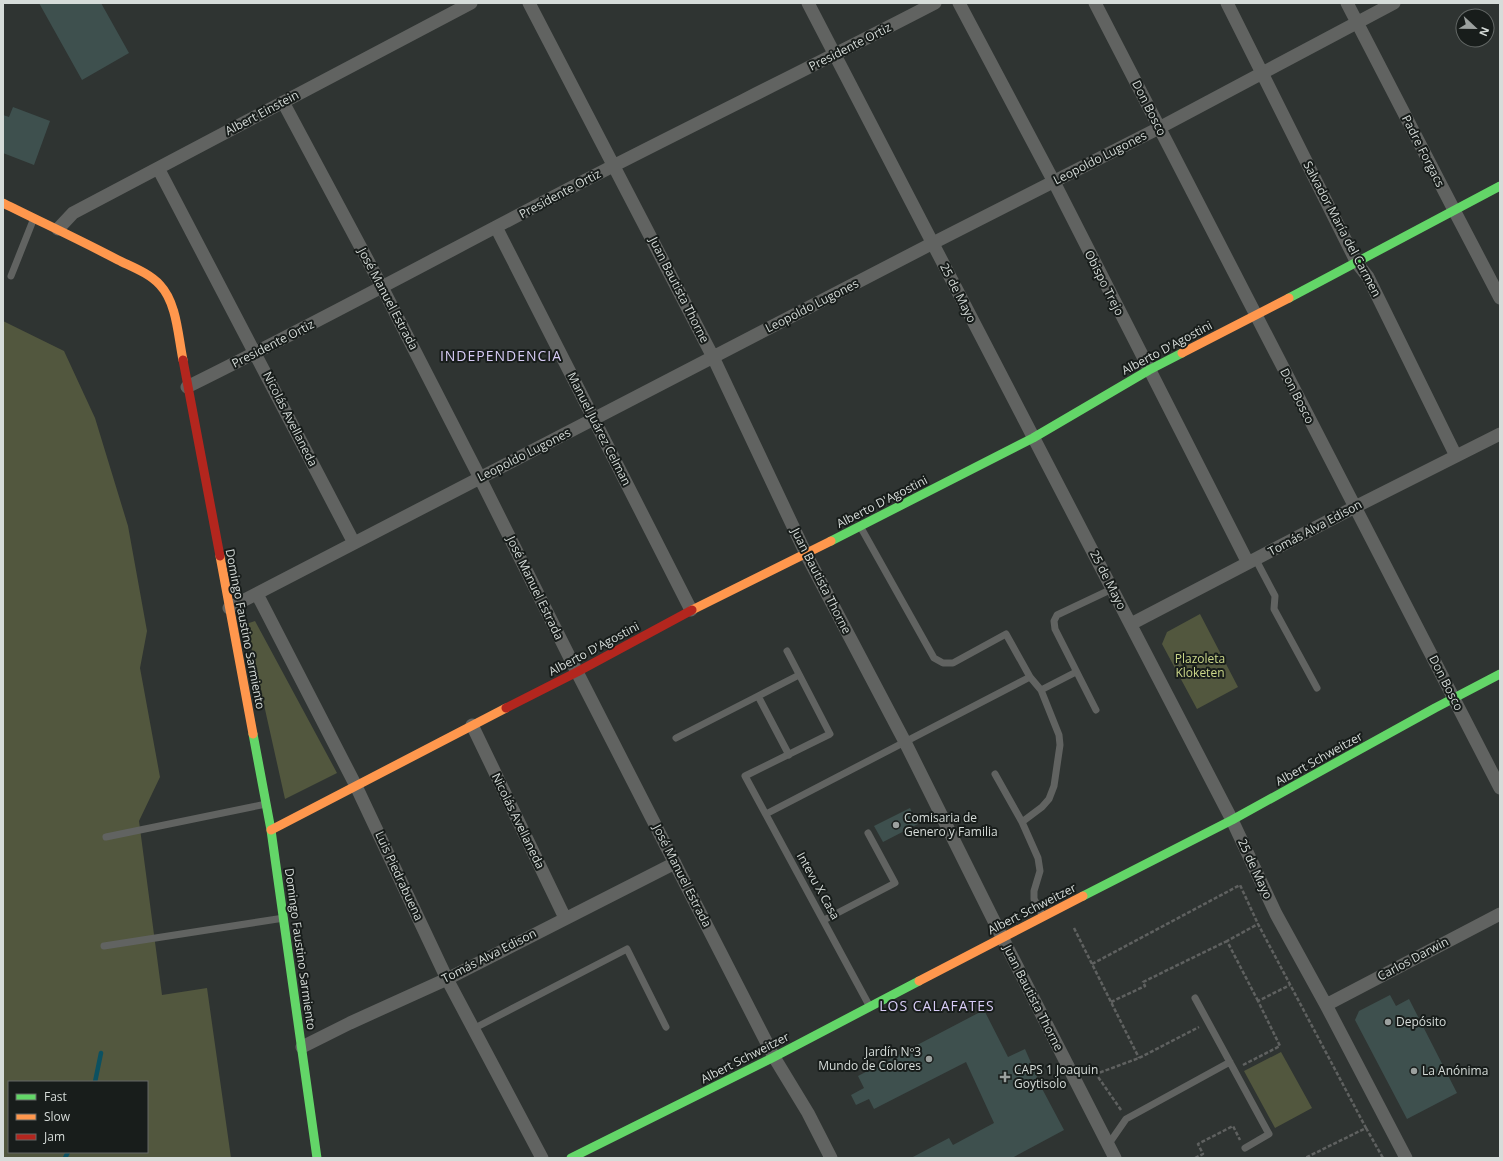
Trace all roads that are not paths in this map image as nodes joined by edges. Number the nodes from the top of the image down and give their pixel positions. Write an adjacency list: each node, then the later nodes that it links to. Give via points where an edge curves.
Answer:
1 (471, 3): 13 (street, Albert Einstein)
2 (529, 3): 15 (street, Juan Bautista Thorne)
3 (808, 3): 11 (street, 25 de Mayo)
4 (935, 3): 11 (street, Presidente Ortiz)
5 (959, 3): 17 (street, Obispo Trejo)
6 (1095, 3): 14 (street, Don Bosco)
7 (1227, 3): 12 (street, Salvador María del Carmen)
8 (1347, 3): 10 (street, Padre Forgacs)
9 (1394, 3): 10 (street, Leopoldo Lugones)
10 (1358, 22): 12 (street, Leopoldo Lugones); 20 (street, Padre Forgacs)
11 (836, 55): 15 (street, Presidente Ortiz); 24 (street, 25 de Mayo)
12 (1262, 73): 14 (street, Leopoldo Lugones); 25 (street, Salvador María del Carmen)
13 (283, 102): 16 (street, Albert Einstein); 27 (street, José Manuel Estrada)
14 (1159, 128): 17 (street, Leopoldo Lugones); 29 (street, Don Bosco)
15 (614, 166): 22 (street, Presidente Ortiz); 31 (street, Juan Bautista Thorne)
16 (158, 168): 23 (street, Albert Einstein, via 73,213); 30 (street, Nicolás Avellaneda)
17 (1054, 182): 24 (street, Leopoldo Lugones); 32 (street, Obispo Trejo)
18 (1500, 186): 20 (main road, Alberto D'Agostini)
19 (3, 203): 21 (main road, Domingo Faustino Sarmiento)
20 (1454, 210): 25 (main road, Alberto D'Agostini); 28 (street, Padre Forgacs)
21 (34, 218): 23 (main road, Domingo Faustino Sarmiento); 26 (lane)
22 (496, 227): 27 (street, Presidente Ortiz); 34 (street, Manuel Juárez Celman)
23 (58, 229): 33 (main road, Domingo Faustino Sarmiento, via 139,271 160,285 174,312)
24 (933, 243): 31 (street, Leopoldo Lugones); 36 (street, 25 de Mayo)
25 (1357, 263): 29 (main road, Alberto D'Agostini); 37 (street, Salvador María del Carmen, via 1368,277)
26 (11, 276)
27 (382, 287): 30 (street, Presidente Ortiz); 38 (street, José Manuel Estrada)
28 (1500, 298)
29 (1255, 314): 32 (main road, Alberto D'Agostini); 39 (street, Don Bosco)
30 (256, 353): 33 (street, Presidente Ortiz); 41 (street, Nicolás Avellaneda)
31 (713, 357): 34 (street, Leopoldo Lugones); 42 (street, Juan Bautista Thorne)
32 (1148, 370): 36 (main road, Alberto D'Agostini); 43 (street, Obispo Trejo)
33 (187, 388): 46 (main road, Domingo Faustino Sarmiento)
34 (593, 419): 38 (street, Leopoldo Lugones); 47 (street, Manuel Juárez Celman)
35 (1500, 434): 37 (street, Tomás Alva Edison)
36 (1033, 438): 40 (main road, Alberto D'Agostini); 44 (street, 25 de Mayo)
37 (1456, 456): 39 (street, Tomás Alva Edison)
38 (480, 478): 41 (street, Leopoldo Lugones); 50 (street, José Manuel Estrada)
39 (1355, 507): 43 (street, Tomás Alva Edison); 58 (street, Don Bosco)
40 (860, 526): 42 (main road, Alberto D'Agostini); 54 (lane, via 934,658 943,663 953,663 1006,634)
41 (354, 543): 45 (street, Leopoldo Lugones)
42 (806, 554): 47 (main road, Alberto D'Agostini); 62 (street, Juan Bautista Thorne)
43 (1252, 562): 48 (street, Tomás Alva Edison); 55 (lane, via 1275,596 1274,609)
44 (1112, 589): 48 (street, 25 de Mayo); 51 (lane, via 1057,615 1054,621)
45 (257, 594): 46 (street, Leopoldo Lugones); 65 (street, Luis Piedrabuena)
46 (229, 608): 67 (main road, Domingo Faustino Sarmiento)
47 (691, 610): 50 (main road, Alberto D'Agostini)
48 (1131, 624): 69 (street, 25 de Mayo)
49 (787, 650): 53 (lane)
50 (576, 672): 60 (main road, Alberto D'Agostini); 74 (street, José Manuel Estrada)
51 (1076, 672): 56 (lane); 59 (lane)
52 (1500, 674): 58 (main road, Albert Schweitzer)
53 (799, 675): 57 (lane); 63 (lane, via 830,734)
54 (1030, 677): 56 (lane); 62 (lane)
55 (1317, 688)
56 (1040, 690): 70 (lane, via 1059,734 1060,745 1054,786 1049,798 1042,807)
57 (758, 696): 61 (lane); 63 (lane)
58 (1454, 699): 66 (street, Don Bosco); 69 (main road, Albert Schweitzer)
59 (1096, 710)
60 (472, 725): 65 (main road, Alberto D'Agostini); 78 (street, Nicolás Avellaneda)
61 (676, 738)
62 (905, 742): 68 (lane); 80 (street, Juan Bautista Thorne)
63 (789, 755): 68 (lane, Intevu X Casa, via 745,776)
64 (995, 774): 70 (lane)
65 (356, 786): 71 (main road, Alberto D'Agostini); 82 (street, Luis Piedrabuena)
66 (1500, 788)
67 (266, 804): 71 (main road, Domingo Faustino Sarmiento); 73 (lane)
68 (766, 814): 79 (lane, Intevu X Casa)
69 (1232, 820): 76 (main road, Albert Schweitzer); 84 (street, 25 de Mayo, via 1276,914)
70 (1022, 822): 76 (lane, via 1038,858 1040,871 1034,900)
71 (271, 830): 77 (main road, Domingo Faustino Sarmiento)
72 (868, 833): 79 (lane, via 895,883)
73 (106, 837)
74 (675, 863): 78 (street, Tomás Alva Edison); 89 (street, José Manuel Estrada)
75 (1500, 914): 84 (street, Carlos Darwin)
76 (1043, 916): 80 (main road, Albert Schweitzer)
77 (284, 918): 81 (lane); 88 (main road, Domingo Faustino Sarmiento)
78 (565, 918): 82 (street, Tomás Alva Edison)
79 (824, 920): 85 (lane, Intevu X Casa)
80 (1002, 937): 85 (main road, Albert Schweitzer); 91 (street, Juan Bautista Thorne)
81 (104, 946)
82 (447, 979): 87 (street, Luis Piedrabuena); 88 (street, Tomás Alva Edison)
83 (1195, 998): 90 (lane)
84 (1326, 1005): 98 (street, 25 de Mayo)
85 (870, 1007): 89 (main road, Albert Schweitzer)
86 (666, 1027): 87 (lane, via 627,949)
87 (473, 1029): 94 (street, Luis Piedrabuena)
88 (302, 1047): 93 (main road, Domingo Faustino Sarmiento)
89 (774, 1057): 95 (main road, Albert Schweitzer); 96 (street, José Manuel Estrada)
90 (1230, 1062): 91 (lane, via 1126,1118); 92 (lane, via 1269,1134)
91 (1108, 1145): 97 (street, Juan Bautista Thorne)
92 (1245, 1148)
93 (317, 1158)
94 (542, 1158)
95 (571, 1158)
96 (831, 1158)
97 (1115, 1158)
98 (1406, 1158)

